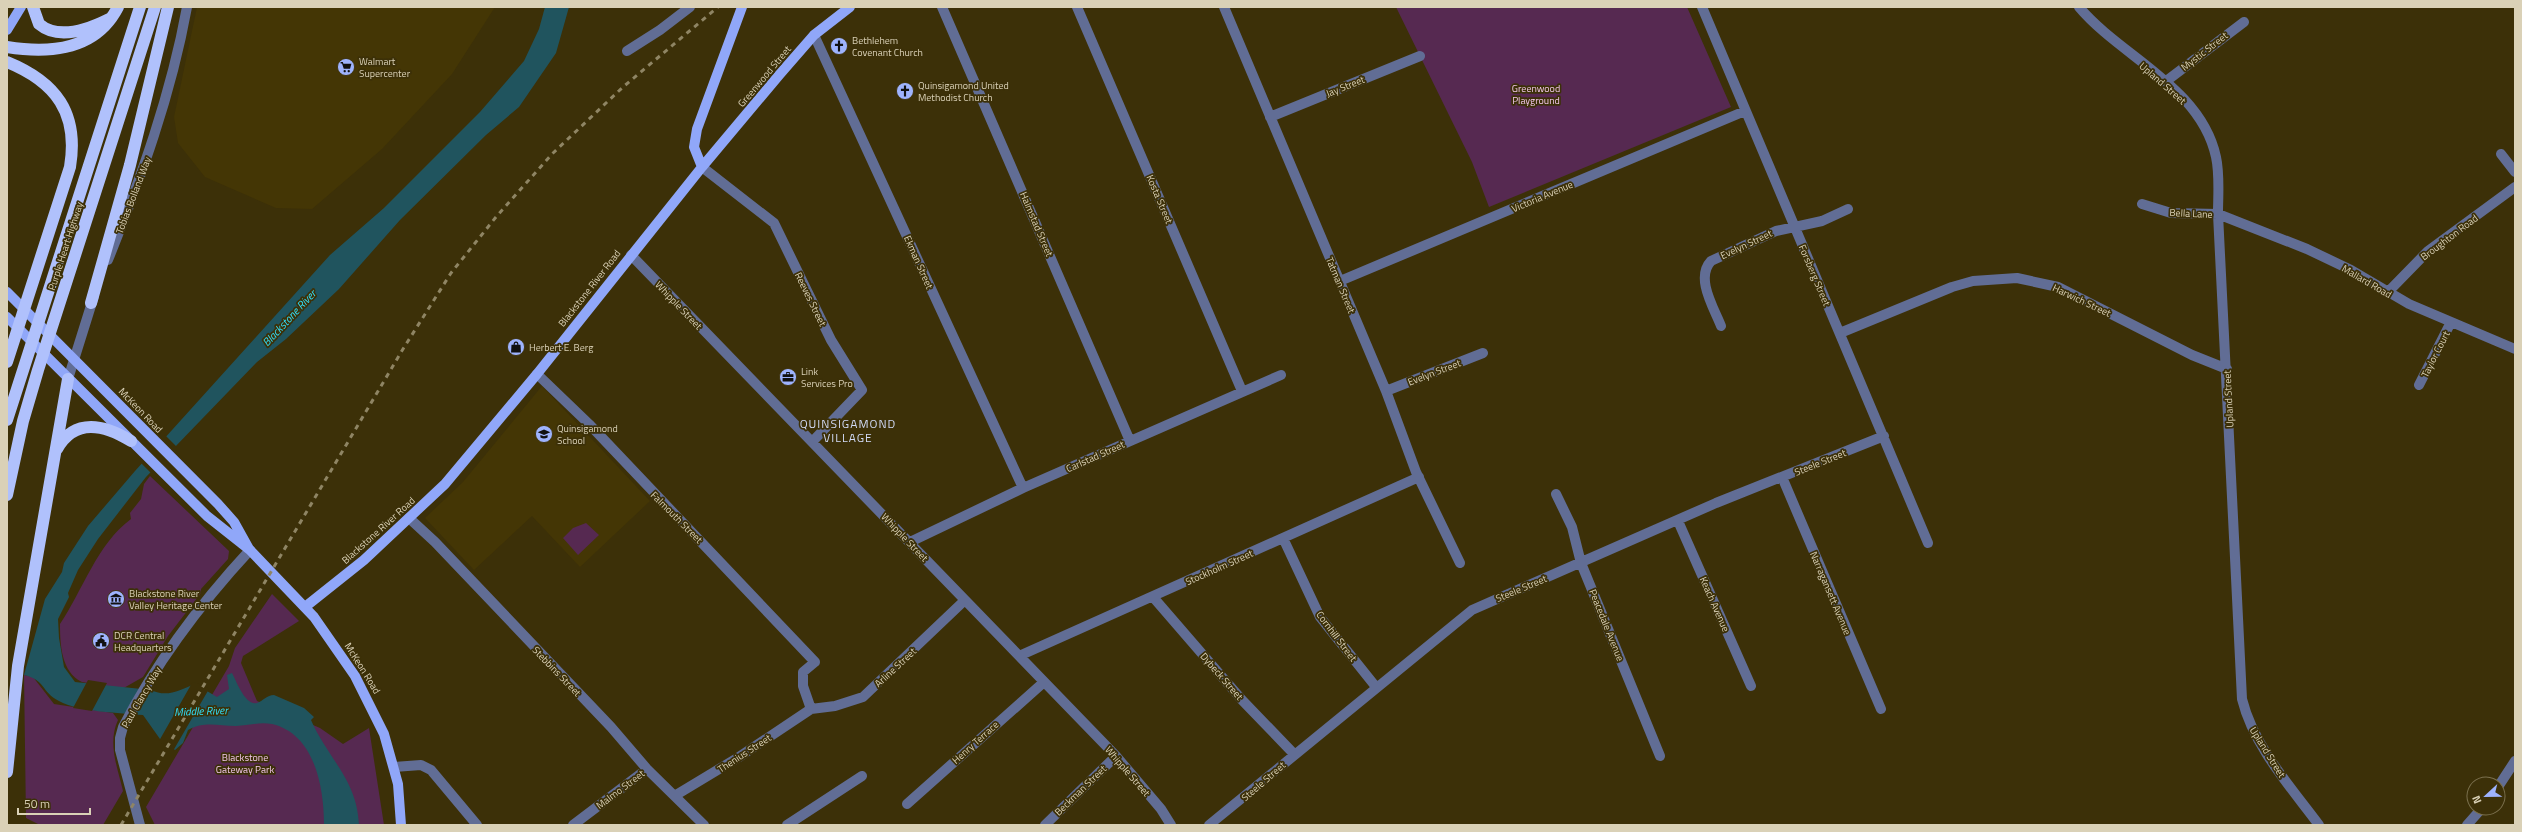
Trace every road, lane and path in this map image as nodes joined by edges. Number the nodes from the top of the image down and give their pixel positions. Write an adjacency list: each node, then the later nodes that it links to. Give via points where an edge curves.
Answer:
1 (21, 7): 17 (main road)
2 (33, 7): 15 (highway, via 39,24 57,32 85,29)
3 (140, 7): 54 (highway, Purple Heart Highway)
4 (155, 7): 64 (highway, Purple Heart Highway, via 38,370 23,421)
5 (168, 7): 38 (highway, via 130,165)
6 (186, 7): 38 (street, Tobias Bolland Way, via 179,52 158,126)
7 (690, 7): 20 (street)
8 (742, 7): 27 (main road, via 697,129 694,147)
9 (850, 7): 18 (main road, Greenwood Street)
10 (942, 7): 56 (street, Halmstad Street)
11 (1077, 7): 52 (street, Kosta Street)
12 (1224, 7): 25 (street, Tatman Street)
13 (1702, 7): 24 (street, Forsberg Street)
14 (2079, 7): 23 (street, Upland Street, via 2112,41)
15 (116, 12): 19 (highway, via 96,35 80,44 41,51)
16 (2244, 22): 23 (street, Mystic Street)
17 (7, 30)
18 (814, 36): 27 (main road, Greenwood Street); 62 (street, Ekman Street)
19 (7, 47)
20 (627, 51)
21 (1420, 56): 25 (street, Jay Street)
22 (7, 62): 46 (highway, via 44,81 64,107 73,138 70,167)
23 (2165, 82): 32 (street, Upland Street, via 2195,113 2210,141 2218,170)
24 (1745, 111): 33 (street, Forsberg Street); 35 (street, Victoria Avenue)
25 (1270, 117): 35 (street, Tatman Street)
26 (2502, 154): 28 (street)
27 (702, 167): 34 (main road, Blackstone River Road); 58 (street, Reeves Street, via 774,223 831,340 862,390)
28 (2515, 172)
29 (2515, 188): 37 (street, Broughton Road, via 2428,251)
30 (2142, 204): 32 (street, Bella Lane, via 2171,213)
31 (1848, 209): 33 (street, Evelyn Street, via 1822,221)
32 (2218, 214): 37 (street, Mallard Road, via 2307,249 2351,270); 47 (street, Upland Street)
33 (1795, 227): 41 (street, Evelyn Street, via 1776,231 1720,256 1708,265 1705,282); 42 (street, Forsberg Street)
34 (631, 255): 48 (main road, Blackstone River Road); 58 (street, Whipple Street)
35 (1340, 282): 53 (street, Tatman Street)
36 (7, 292): 45 (main road, McKeon Road)
37 (2388, 292): 40 (street, Mallard Road)
38 (91, 303): 45 (street, Tobias Bolland Way)
39 (8, 319): 50 (main road, McKeon Road)
40 (2451, 322): 43 (street, Mallard Road); 51 (street, Taylor Court)
41 (1721, 326)
42 (1840, 334): 47 (street, Harwich Street, via 1952,287 1973,281 2017,278 2058,287 2192,355); 55 (street, Forsberg Street)
43 (2515, 349)
44 (1483, 353): 53 (street, Evelyn Street)
45 (70, 354): 50 (street, Tobias Bolland Way); 70 (main road, McKeon Road, via 226,513)
46 (7, 362)
47 (2227, 369): 103 (street, Upland Street, via 2242,699 2249,723 2259,742)
48 (537, 374): 65 (main road, Blackstone River Road, via 445,484); 80 (street, Falmouth Street, via 589,424 815,662 803,672 803,686)
49 (1281, 375): 52 (street, Carlstad Street)
50 (68, 379): 57 (main road, McKeon Road); 59 (highway)
51 (2419, 386)
52 (1242, 391): 56 (street, Carlstad Street)
53 (1386, 391): 60 (street, Tatman Street)
54 (7, 420)
55 (1884, 436): 61 (street, Steele Street); 69 (street, Forsberg Street)
56 (1130, 440): 62 (street, Carlstad Street)
57 (131, 441): 59 (highway, via 104,427 92,426 72,432 64,438); 70 (main road, McKeon Road, via 208,516)
58 (812, 442): 68 (street, Whipple Street)
59 (54, 453): 88 (highway, via 18,666)
60 (1419, 477): 67 (street, Stockholm Street); 71 (street, Tatman Street)
61 (1782, 477): 66 (street, Steele Street); 81 (street, Narragansett Avenue)
62 (1023, 488): 68 (street, Carlstad Street)
63 (1556, 494): 72 (street, Peacedale Avenue, via 1572,527)
64 (7, 495)
65 (409, 518): 75 (main road, Blackstone River Road, via 364,560); 87 (street, Stebbins Street, via 435,542 611,727)
66 (1678, 521): 72 (street, Steele Street); 78 (street, Keach Avenue)
67 (1283, 538): 73 (street, Stockholm Street); 79 (street, Cornhill Street, via 1320,617)
68 (910, 542): 74 (street, Whipple Street)
69 (1928, 543)
70 (250, 550): 75 (main road, McKeon Road); 94 (street, Paul Clancy Way, via 193,615 125,723 120,738 120,750)
71 (1460, 563)
72 (1581, 563): 79 (street, Steele Street, via 1472,610); 84 (street, Peacedale Avenue)
73 (1152, 597): 76 (street, Stockholm Street); 82 (street, Dybeck Street, via 1242,700)
74 (965, 600): 76 (street, Whipple Street); 80 (street, Arline Street, via 863,697 835,706)
75 (305, 607): 86 (main road, McKeon Road, via 334,645 368,698 384,734)
76 (1019, 656): 77 (street, Whipple Street)
77 (1044, 682): 83 (street, Whipple Street); 92 (street, Henry Terrace)
78 (1751, 686)
79 (1376, 687): 82 (street, Steele Street)
80 (811, 709): 91 (street, Thenius Street)
81 (1880, 709)
82 (1294, 754): 102 (street, Steele Street)
83 (1116, 756): 100 (street, Beckman Street); 101 (street, Whipple Street, via 1161,809)
84 (1660, 756)
85 (2515, 761): 90 (street)
86 (394, 767): 95 (main road, McKeon Road); 96 (street, via 421,765 431,770)
87 (647, 769): 91 (street, Stebbins Street); 97 (street, Malmo Street)
88 (7, 772)
89 (862, 776): 99 (street)
90 (2505, 776)
91 (676, 796): 98 (street, Stebbins Street)
92 (907, 804)
93 (2475, 816): 104 (street)
94 (140, 825)
95 (401, 825)
96 (477, 825)
97 (573, 825)
98 (704, 825)
99 (787, 825)
100 (1045, 825)
101 (1171, 825)
102 (1209, 825)
103 (2319, 825)
104 (2467, 825)

